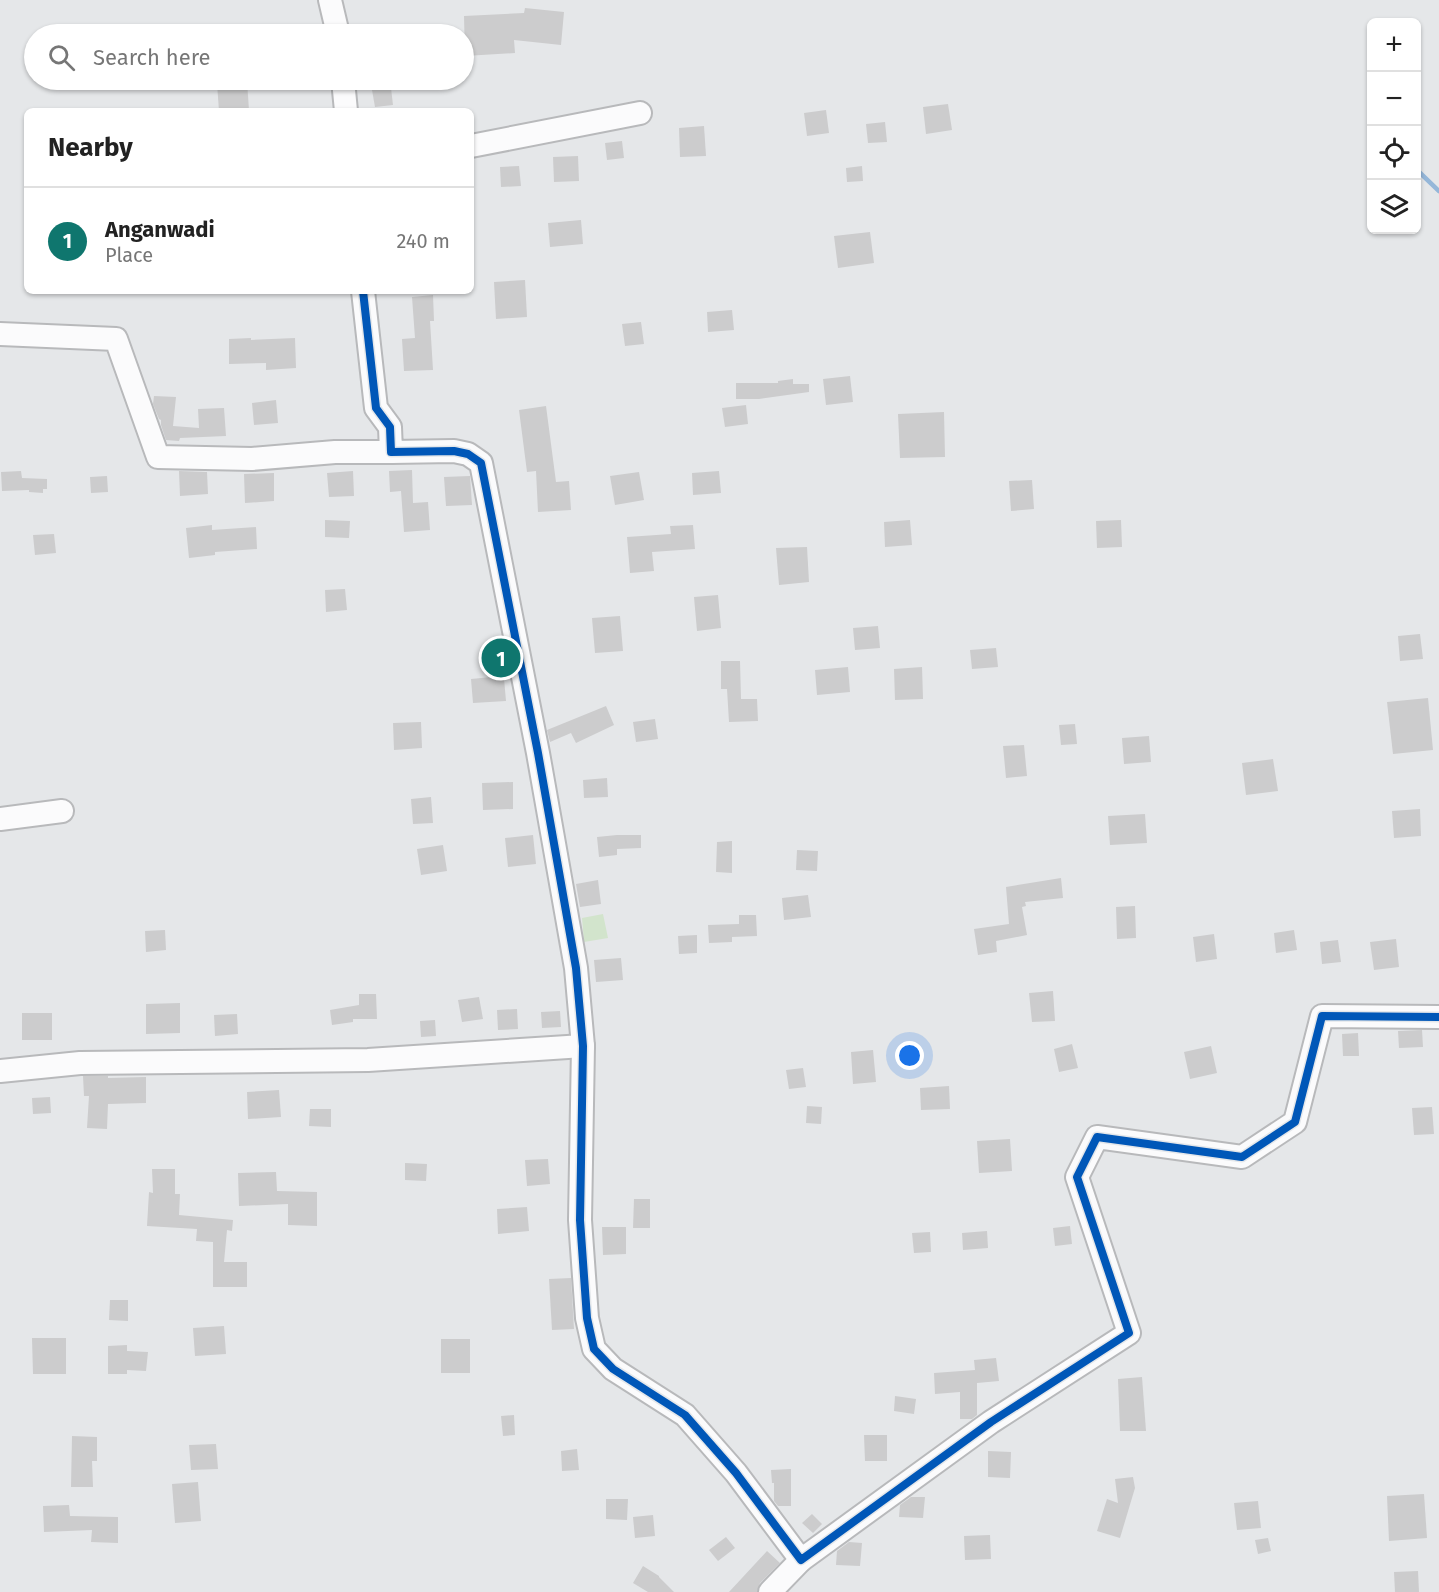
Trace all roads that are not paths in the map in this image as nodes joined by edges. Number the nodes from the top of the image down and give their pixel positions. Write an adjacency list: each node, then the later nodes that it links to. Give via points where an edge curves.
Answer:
1 (330, 0): 2 (street)
2 (336, 24)
3 (344, 90): 4 (street)
4 (346, 108)
5 (640, 113): 6 (street)
6 (474, 145)
7 (363, 294): 9 (street, via 376,408 390,427)
8 (0, 334): 9 (street, via 116,339 158,457 252,459)
9 (391, 452): 13 (street, via 454,452 468,454 481,463 576,968)
10 (62, 811): 11 (street)
11 (0, 819)
12 (1439, 1017): 15 (street, via 1322,1016 1295,1122 1242,1157 1097,1137 1077,1177 1129,1333 991,1422)
13 (583, 1046): 14 (street, via 368,1060 80,1063); 15 (street, via 580,1220 587,1318 594,1349 613,1369 685,1415 736,1473)
14 (0, 1071)
15 (801, 1560): 16 (street)
16 (770, 1592)

